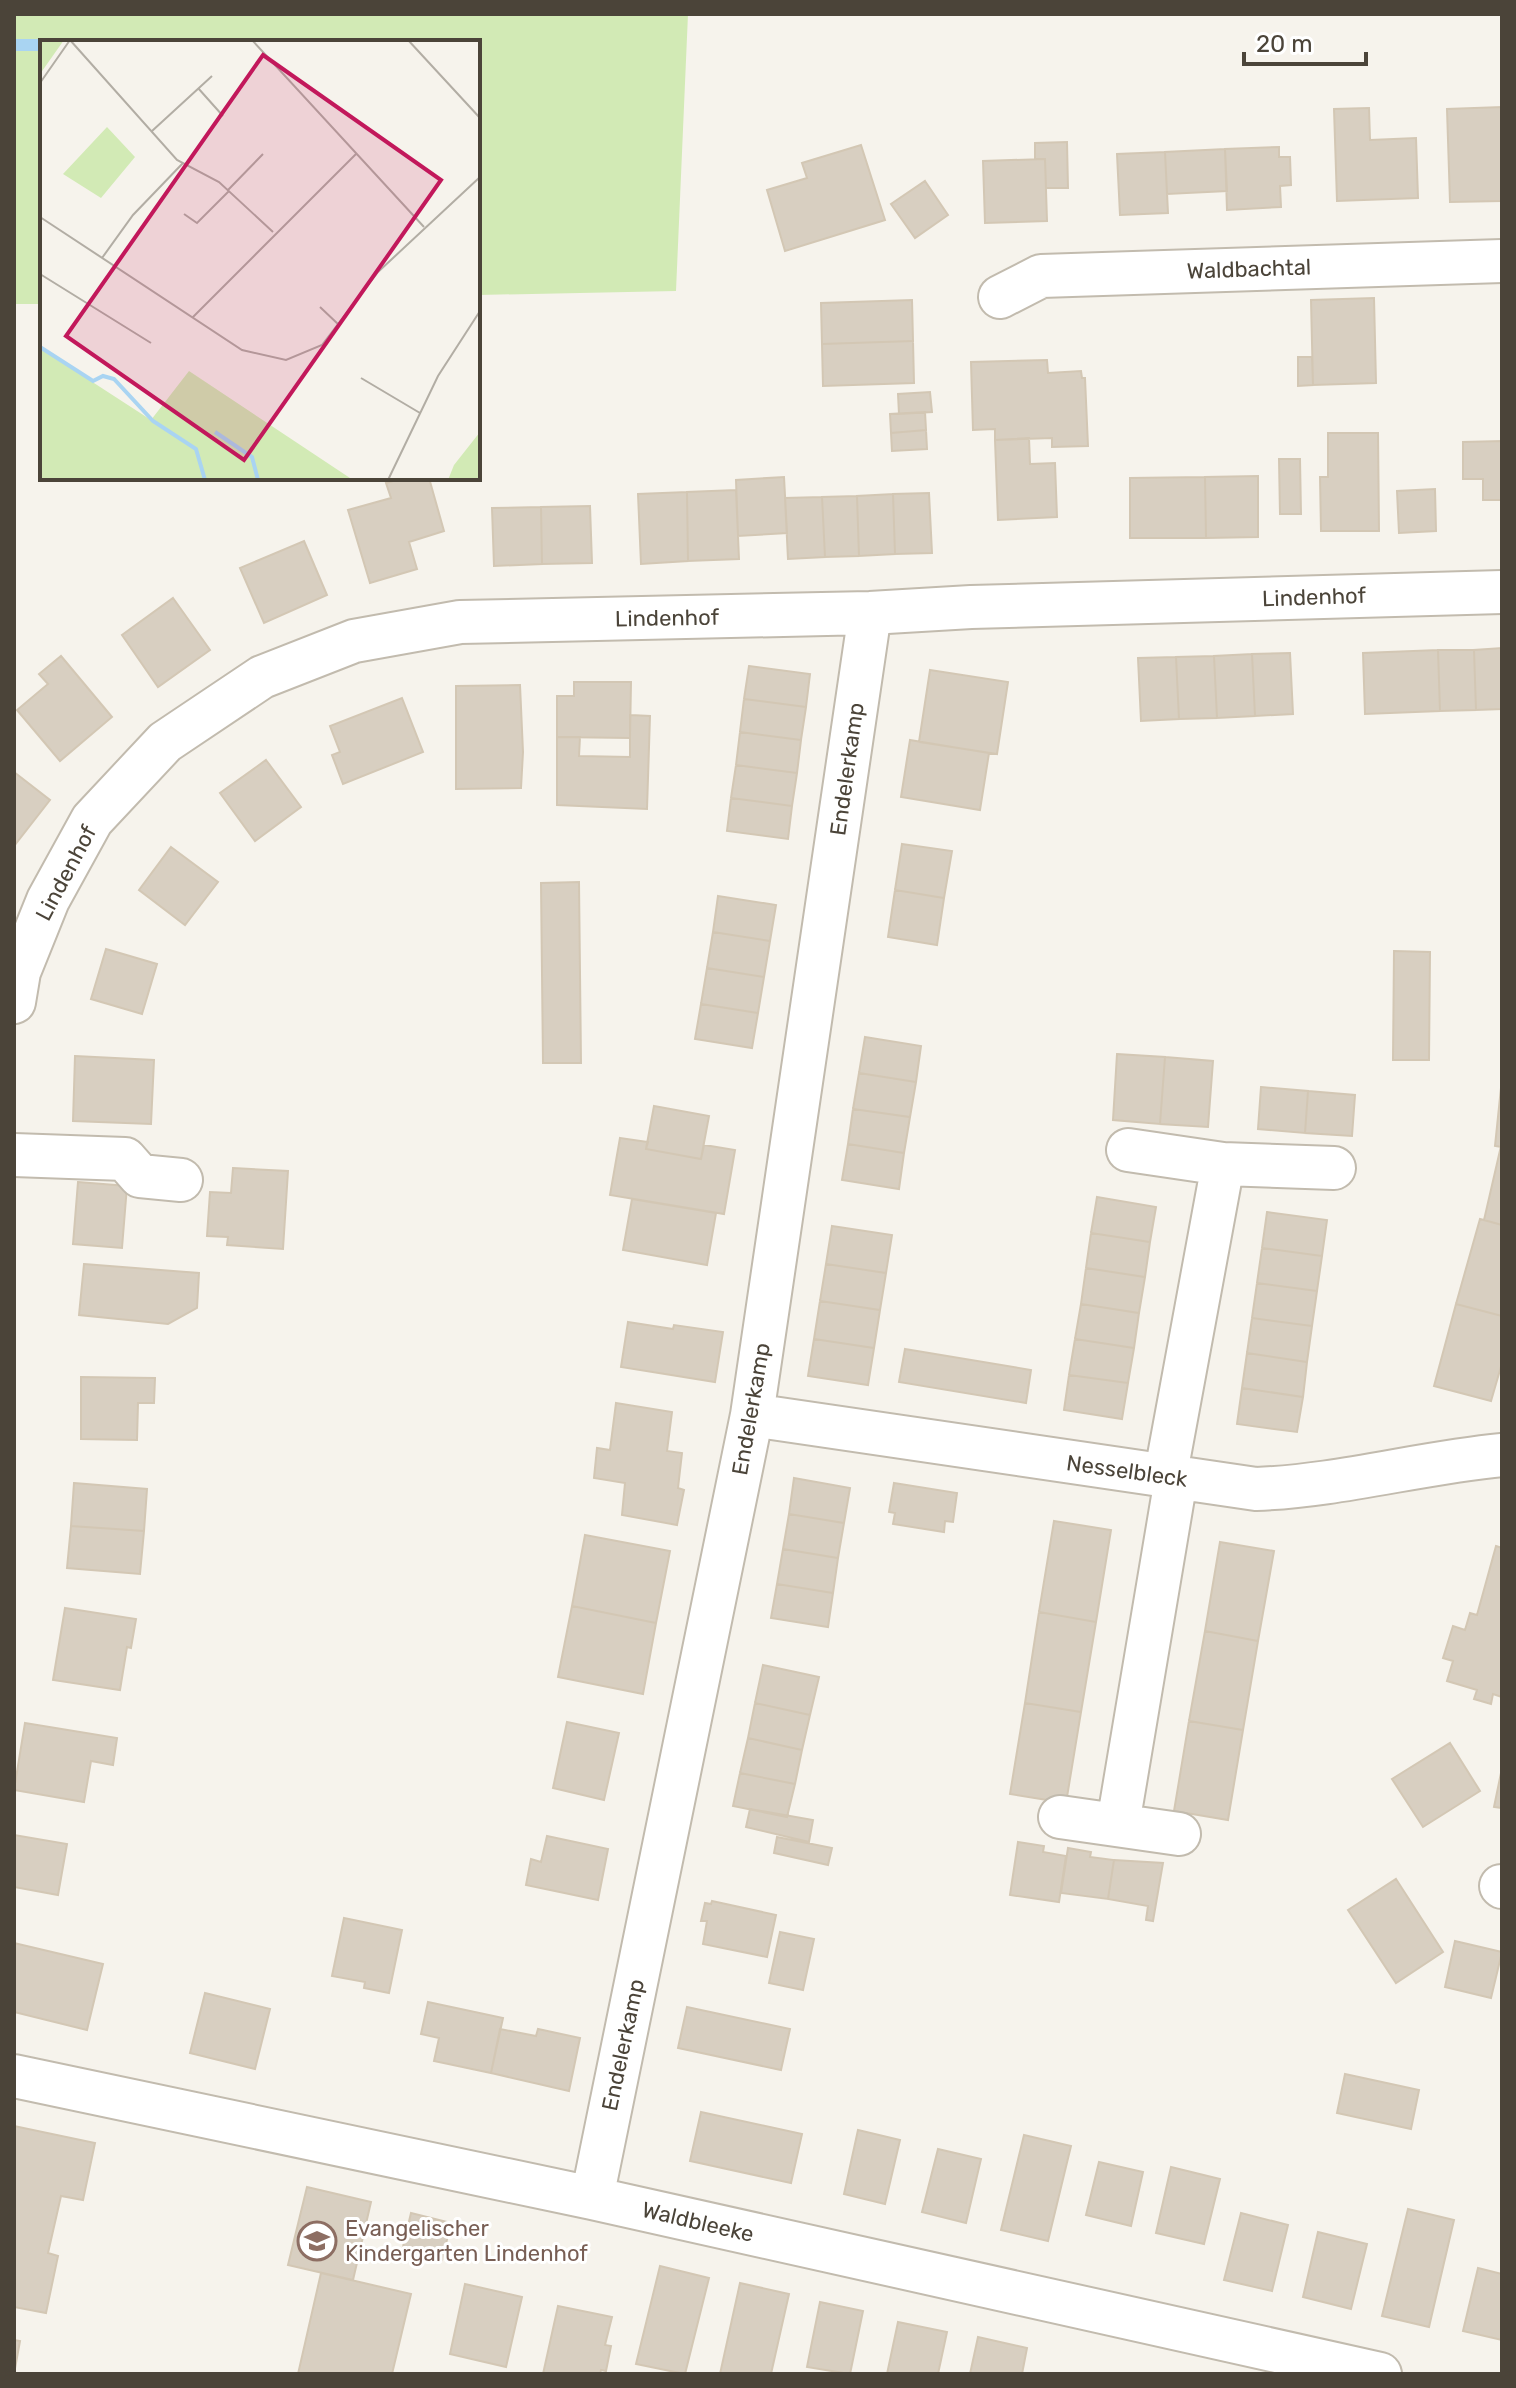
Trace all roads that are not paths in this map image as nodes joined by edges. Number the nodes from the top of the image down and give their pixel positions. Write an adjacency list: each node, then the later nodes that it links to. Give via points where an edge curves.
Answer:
1 (1502, 261): 2 (street, Waldbachtal, via 1041,276)
2 (1000, 297)
3 (1502, 592): 4 (street, Lindenhof)
4 (870, 613): 5 (street, Lindenhof, via 460,622 354,641 262,677 165,742 92,820 48,900 19,972); 11 (street, Endelerkamp)
5 (14, 1002)
6 (1128, 1150): 8 (street)
7 (14, 1155): 10 (street, via 125,1159 140,1176)
8 (1223, 1164): 9 (street); 13 (street)
9 (1334, 1168)
10 (181, 1180)
11 (752, 1415): 13 (street, Nesselbleck); 18 (street, Endelerkamp)
12 (1502, 1455): 13 (street, Nesselbleck, via 1295,1488 1256,1489)
13 (1170, 1478): 15 (street)
14 (1060, 1817): 15 (street)
15 (1118, 1824): 16 (street)
16 (1179, 1834)
17 (14, 2076): 18 (street, Waldbleeke)
18 (592, 2198): 19 (street, Waldbleeke)
19 (1380, 2374)

